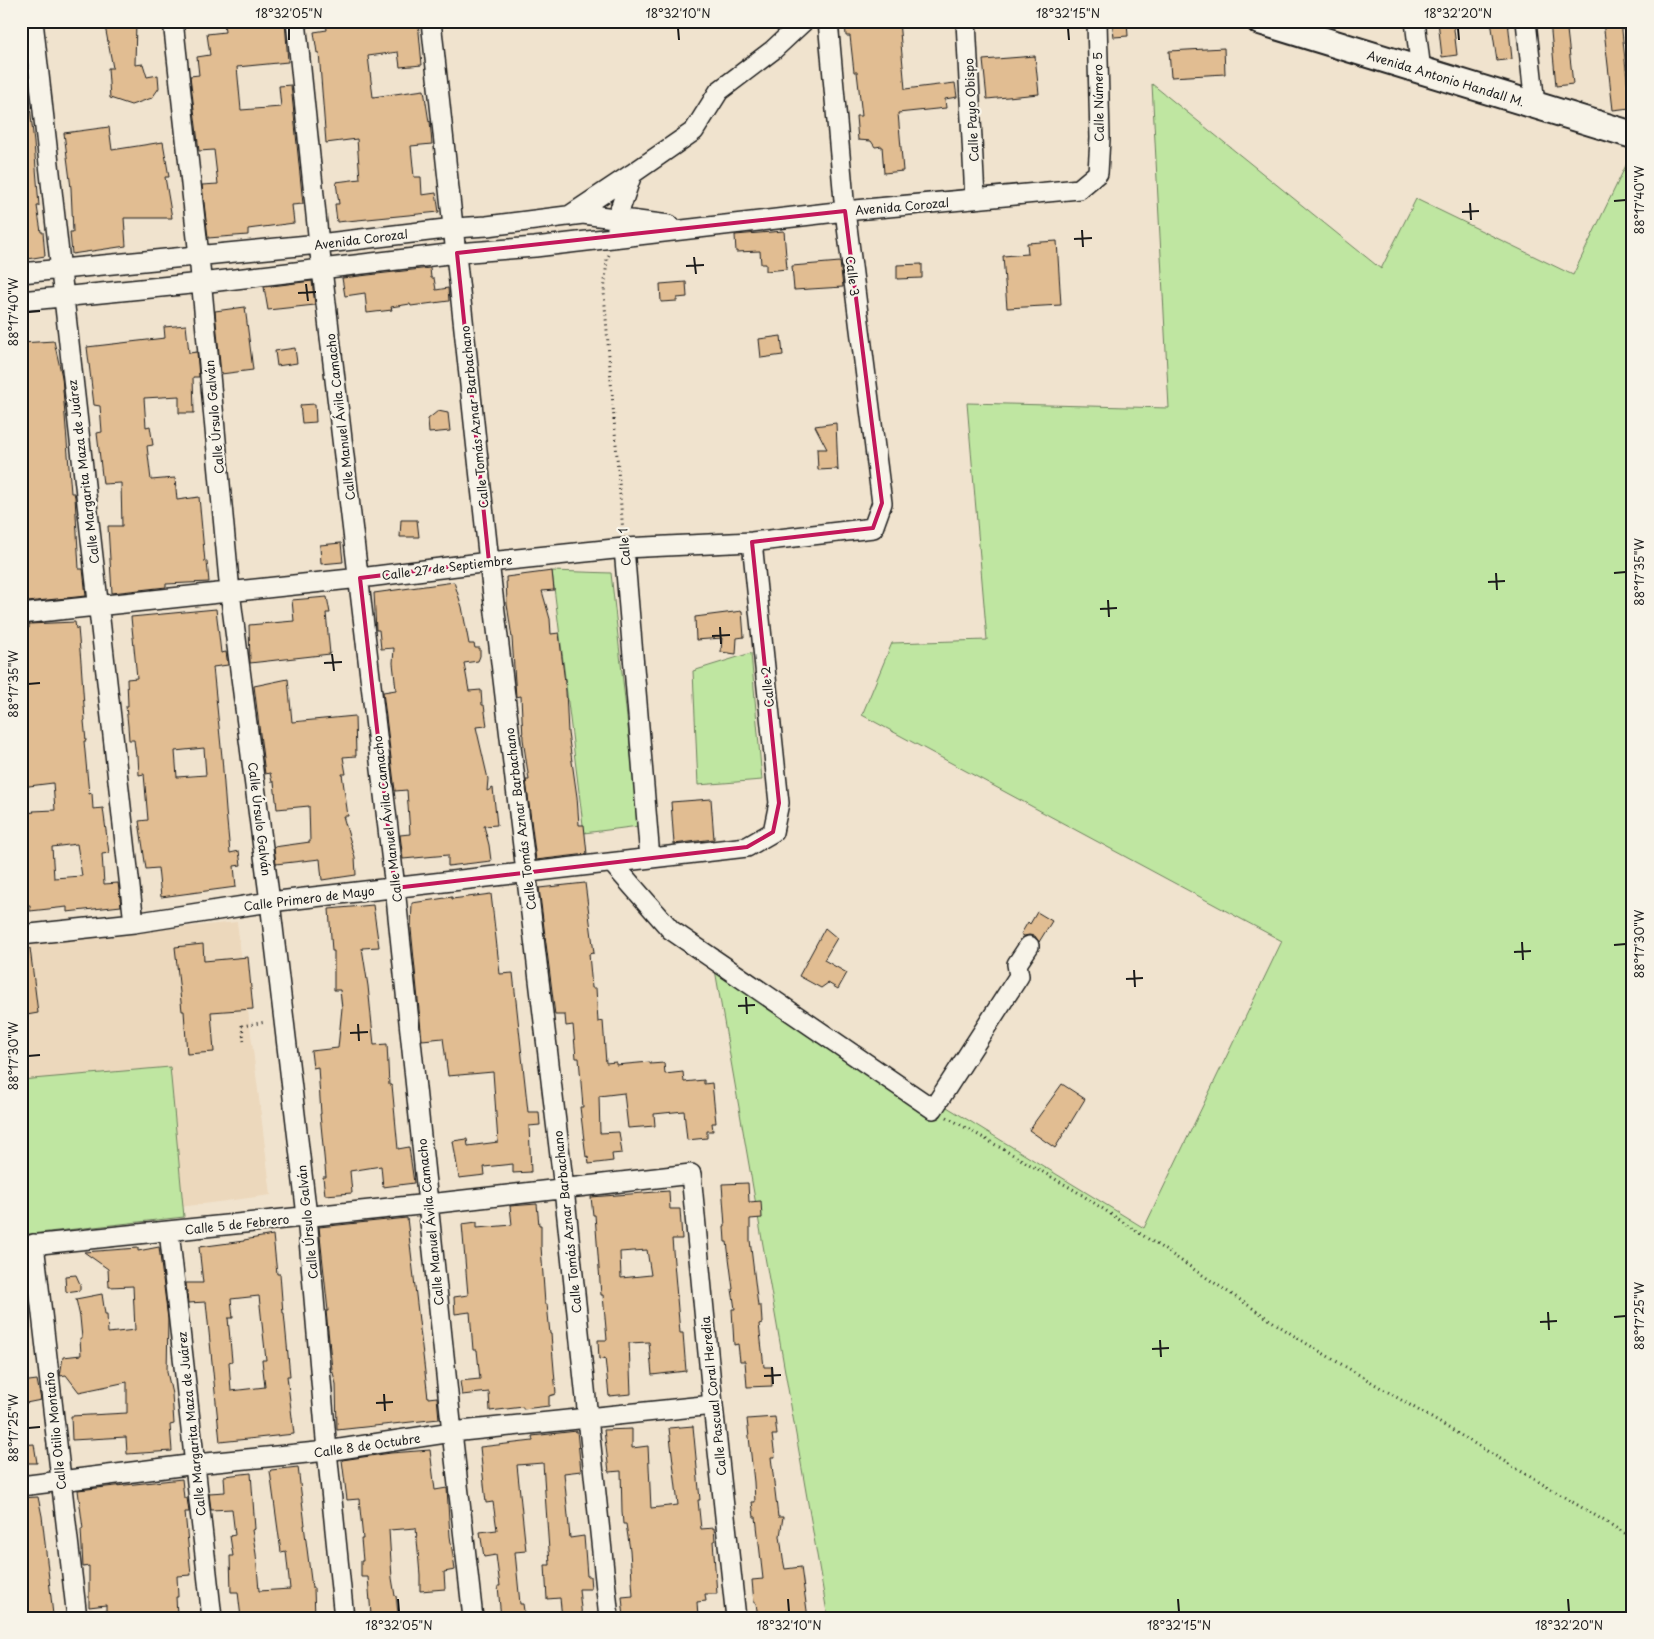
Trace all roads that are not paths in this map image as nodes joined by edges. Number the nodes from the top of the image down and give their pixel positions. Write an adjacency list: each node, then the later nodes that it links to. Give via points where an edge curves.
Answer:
1 (33, 21): 29 (street, Calle Margarita Maza de Juárez)
2 (173, 21): 27 (street, Calle Úrsulo Galván)
3 (296, 21): 25 (street, Calle Manuel Ávila Camacho)
4 (431, 21): 22 (street, Calle Tomás Aznar Barbachano)
5 (804, 21): 17 (street, via 720,91 694,131)
6 (828, 21): 19 (street, Calle 3)
7 (966, 21): 18 (street, Calle Payo Obispo)
8 (1097, 21): 16 (street, Calle Número 5)
9 (1415, 21): 13 (street)
10 (1526, 21): 14 (street)
11 (1262, 22): 12 (street, Avenida Antonio Handall M.)
12 (1297, 27): 13 (street, Avenida Antonio Handall M.)
13 (1421, 70): 14 (street, Avenida Antonio Handall M.)
14 (1535, 105): 15 (street, Avenida Antonio Handall M.)
15 (1631, 133)
16 (1098, 173): 18 (street, Avenida Corozal, via 1079,189)
17 (632, 174): 20 (street); 21 (street)
18 (975, 199): 19 (street, Avenida Corozal)
19 (845, 211): 23 (street, Avenida Corozal); 34 (street, Calle 3, via 882,503)
20 (568, 216): 21 (street, Avenida Corozal, via 583,214); 22 (street, Avenida Corozal)
21 (617, 218): 23 (street, Avenida Corozal); 24 (street)
22 (454, 228): 25 (street, Avenida Corozal); 26 (street, Calle Tomás Aznar Barbachano)
23 (700, 228): 24 (street, Avenida Corozal)
24 (617, 238): 26 (street, Avenida Corozal)
25 (319, 244): 27 (street, Avenida Corozal); 28 (street, Calle Manuel Ávila Camacho)
26 (457, 253): 28 (street, Avenida Corozal); 37 (street, Calle Tomás Aznar Barbachano)
27 (199, 256): 29 (street, Avenida Corozal); 31 (street, Calle Úrsulo Galván)
28 (322, 268): 31 (street, Avenida Corozal); 38 (street, Calle Manuel Ávila Camacho)
29 (60, 269): 30 (street, Avenida Corozal); 32 (street, Calle Margarita Maza de Juárez)
30 (21, 273)
31 (201, 283): 32 (street, Avenida Corozal); 39 (street, Calle Úrsulo Galván)
32 (63, 296): 33 (street, Avenida Corozal); 40 (street, Calle Margarita Maza de Juárez)
33 (21, 301)
34 (873, 528): 35 (street, Calle 27 de Septiembre)
35 (752, 542): 36 (street, Calle 27 de Septiembre); 42 (street, Calle 2, via 779,803)
36 (624, 548): 37 (street, Calle 27 de Septiembre); 43 (street, Calle 1)
37 (489, 562): 38 (street, Calle 27 de Septiembre); 45 (street, Calle Tomás Aznar Barbachano)
38 (360, 578): 39 (street, Calle 27 de Septiembre); 46 (street, Calle Manuel Ávila Camacho)
39 (230, 592): 40 (street, Calle 27 de Septiembre); 47 (street, Calle Úrsulo Galván)
40 (98, 606): 41 (street, Calle 27 de Septiembre); 48 (street, Calle Margarita Maza de Juárez)
41 (21, 614)
42 (773, 832): 43 (street, Calle Primero de Mayo, via 747,847)
43 (650, 858): 44 (street, Calle Primero de Mayo)
44 (612, 863): 45 (street, Calle Primero de Mayo); 50 (street, via 671,930 933,1109 1019,976 1017,964)
45 (527, 873): 46 (street, Calle Primero de Mayo); 52 (street, Calle Tomás Aznar Barbachano)
46 (395, 888): 47 (street, Calle Primero de Mayo); 53 (street, Calle Manuel Ávila Camacho)
47 (270, 902): 48 (street, Calle Primero de Mayo); 54 (street, Calle Úrsulo Galván)
48 (134, 923): 49 (street, Calle Primero de Mayo)
49 (21, 935)
50 (1029, 946)
51 (691, 1174): 52 (street, Calle 5 de Febrero); 57 (street, Calle Pascual Coral Heredia)
52 (564, 1189): 53 (street, Calle 5 de Febrero); 58 (street, Calle Tomás Aznar Barbachano)
53 (429, 1204): 54 (street, Calle 5 de Febrero); 59 (street, Calle Manuel Ávila Camacho)
54 (307, 1216): 55 (street, Calle 5 de Febrero); 60 (street, Calle Úrsulo Galván)
55 (169, 1231): 56 (street, Calle 5 de Febrero); 61 (street, Calle Margarita Maza de Juárez)
56 (28, 1245): 62 (street, Calle Otilio Montaño)
57 (713, 1405): 58 (street, Calle 8 de Octubre); 69 (street, Calle Pascual Coral Heredia)
58 (589, 1418): 59 (street, Calle 8 de Octubre); 68 (street, Calle Tomás Aznar Barbachano)
59 (452, 1432): 60 (street, Calle 8 de Octubre); 67 (street, Calle Manuel Ávila Camacho)
60 (327, 1451): 61 (street, Calle 8 de Octubre); 66 (street, Calle Úrsulo Galván)
61 (196, 1464): 62 (street, Calle 8 de Octubre); 65 (street, Calle Margarita Maza de Juárez)
62 (61, 1482): 63 (street, Calle 8 de Octubre); 64 (street, Calle Otilio Montaño)
63 (21, 1486)
64 (76, 1618)
65 (212, 1618)
66 (344, 1618)
67 (473, 1618)
68 (608, 1618)
69 (736, 1618)

